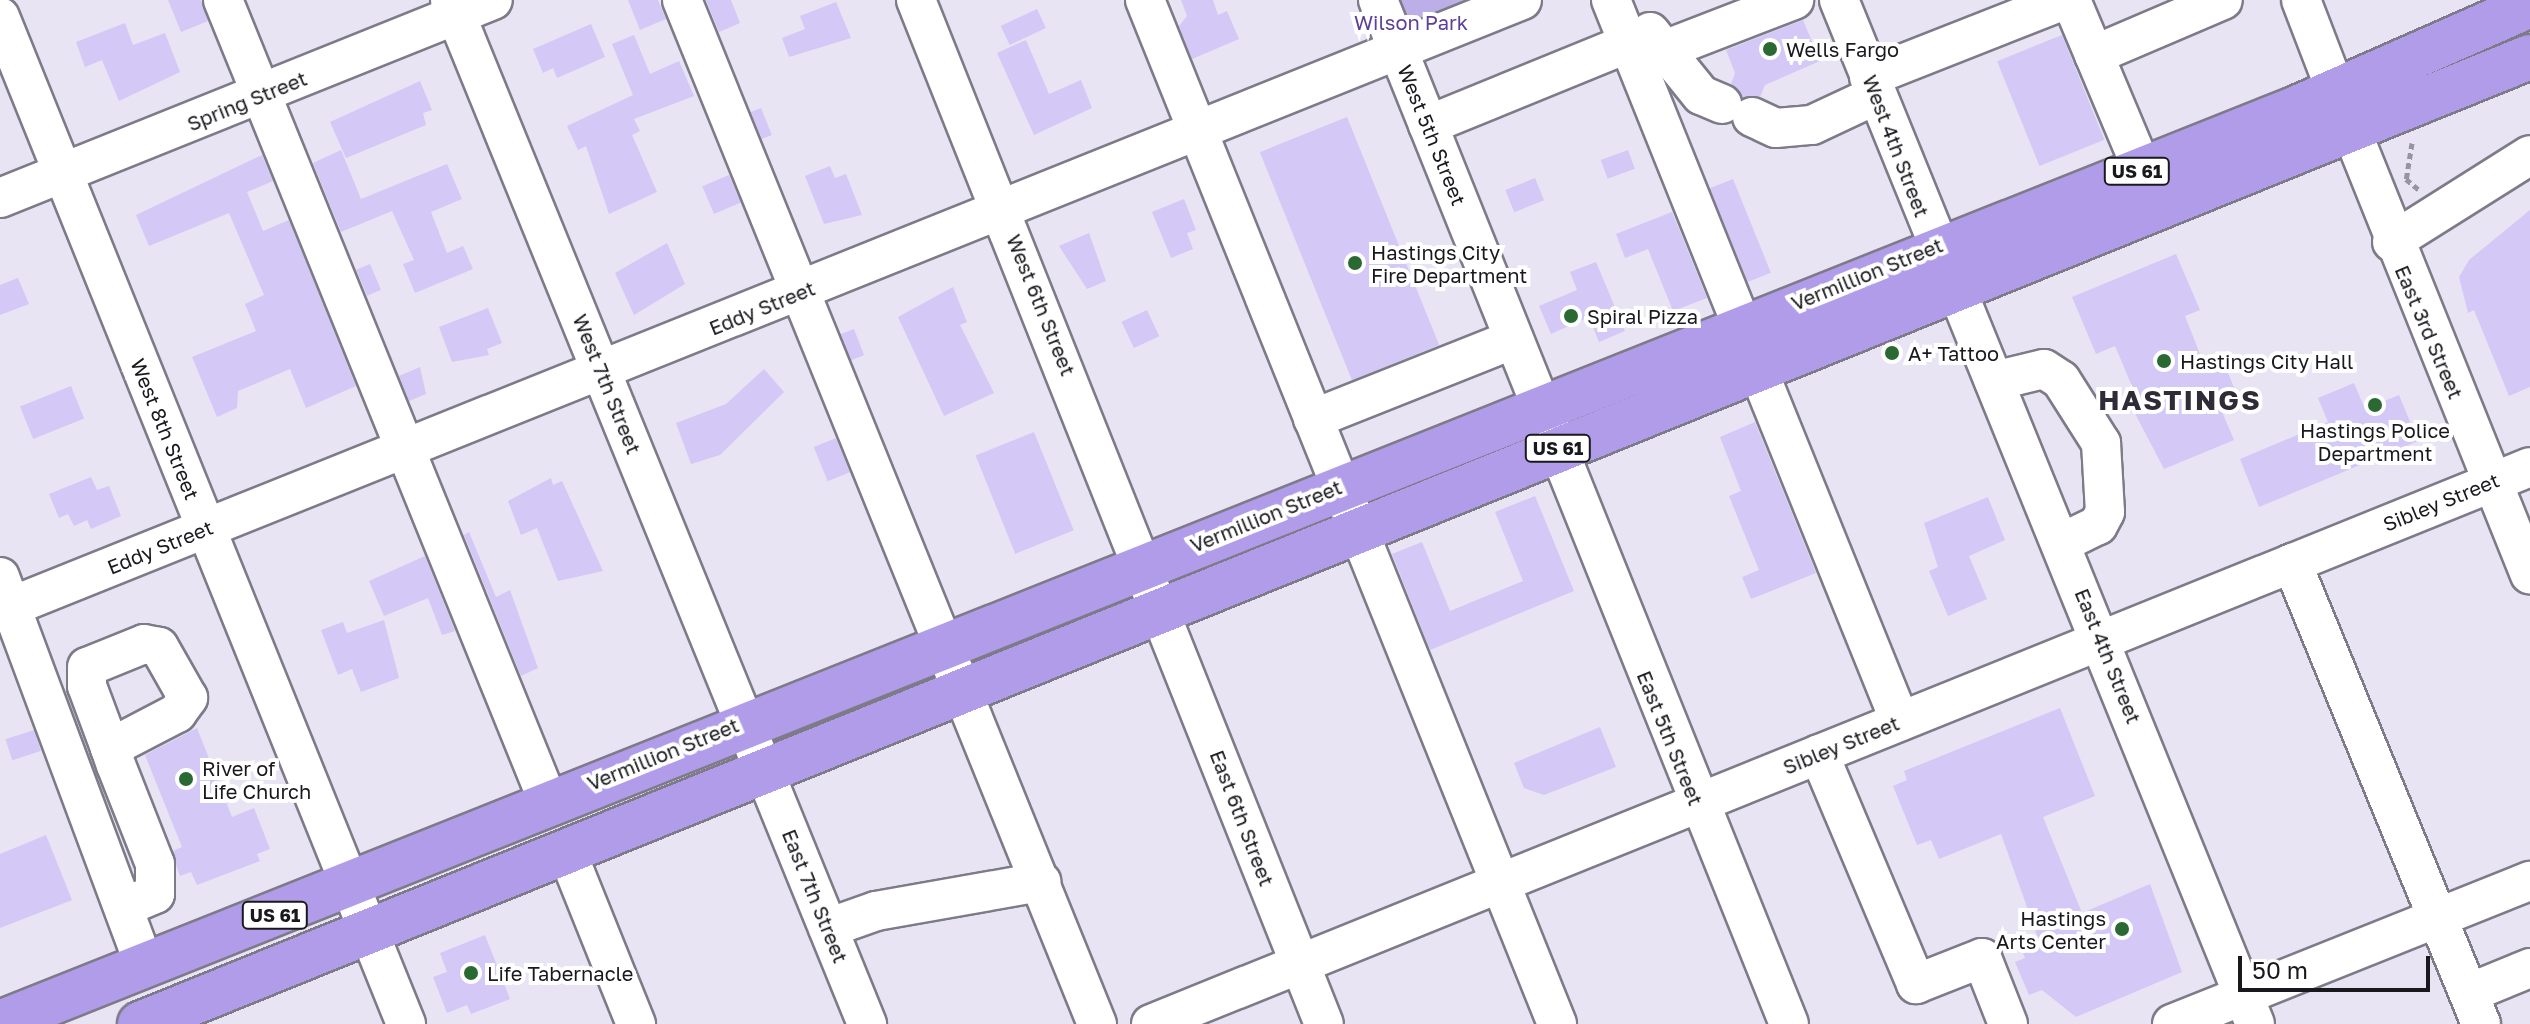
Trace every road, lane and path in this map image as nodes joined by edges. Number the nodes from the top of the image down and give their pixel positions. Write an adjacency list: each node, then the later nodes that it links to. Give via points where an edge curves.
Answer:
1 (223, 0): 25 (street)
2 (493, 0): 17 (street, Spring Street)
3 (682, 0): 37 (street)
4 (916, 0): 33 (street, West 6th Street)
5 (1145, 0): 28 (street)
6 (1378, 0): 20 (street, West 5th Street)
7 (1522, 0): 20 (street, Eddy Street)
8 (1611, 0): 19 (street)
9 (1635, 0): 19 (street)
10 (1839, 0): 23 (street, West 4th Street)
11 (2064, 0): 23 (street)
12 (2071, 0): 21 (street)
13 (2223, 0): 21 (street)
14 (2301, 0): 24 (street)
15 (1787, 3): 19 (street)
16 (2530, 5): 24 (highway, Vermillion Street / US 61)
17 (453, 7): 25 (street, Spring Street); 41 (street, West 7th Street)
18 (0, 17): 31 (street, West 8th Street)
19 (1644, 48): 23 (street, via 1701,95 1776,128 1812,125); 26 (street); 38 (street)
20 (1398, 50): 26 (street, West 5th Street); 28 (street, Eddy Street)
21 (2094, 55): 30 (street)
22 (2530, 57): 27 (highway, US 61)
23 (1873, 86): 35 (street, West 4th Street)
24 (2336, 91): 30 (highway, Vermillion Street / US 61)
25 (263, 95): 31 (street, Spring Street); 45 (street)
26 (1428, 125): 39 (street, West 5th Street)
27 (2352, 132): 34 (street, East 3rd Street); 36 (highway, US 61)
28 (1200, 133): 33 (street, Eddy Street); 44 (street)
29 (2530, 155): 34 (street)
30 (2142, 169): 35 (highway, Vermillion Street / US 61)
31 (62, 174): 32 (street, Spring Street); 50 (street, West 8th Street)
32 (0, 198)
33 (1004, 212): 37 (street, Eddy Street); 54 (street, West 6th Street)
34 (2392, 242): 48 (street, East 3rd Street)
35 (1936, 247): 36 (street, West 4th Street); 38 (highway, Vermillion Street / US 61)
36 (1956, 290): 40 (highway, US 61); 42 (street, East 4th Street)
37 (800, 293): 41 (street, Eddy Street); 59 (street)
38 (1741, 324): 43 (highway, Vermillion Street / US 61)
39 (1514, 339): 43 (street, West 5th Street); 44 (street)
40 (1758, 370): 46 (highway, US 61); 64 (street)
41 (601, 372): 45 (street, Eddy Street); 63 (street, West 7th Street)
42 (1994, 381): 52 (street, East 4th Street); 52 (street, via 2044,369 2061,380 2101,443 2105,512 2098,525)
43 (1539, 405): 46 (street, West 5th Street); 49 (highway, Vermillion Street / US 61)
44 (1313, 419): 49 (street)
45 (406, 449): 50 (street, Eddy Street); 68 (street)
46 (1557, 449): 51 (highway, US 61); 69 (street, East 5th Street)
47 (2530, 467): 48 (street, Sibley Street)
48 (2491, 482): 53 (street, Sibley Street); 55 (street, East 3rd Street)
49 (1340, 486): 51 (street); 54 (highway, Vermillion Street / US 61)
50 (205, 529): 56 (street, Eddy Street); 74 (street, West 8th Street)
51 (1359, 530): 57 (highway, US 61); 73 (street)
52 (2063, 542): 58 (street, East 4th Street)
53 (2292, 563): 58 (street, Sibley Street); 76 (street)
54 (1144, 566): 57 (street, West 6th Street); 59 (highway, Vermillion Street / US 61)
55 (2530, 575)
56 (4, 598): 61 (street)
57 (1162, 611): 62 (highway, US 61); 79 (street, East 6th Street)
58 (2101, 640): 64 (street, Sibley Street); 83 (street, East 4th Street)
59 (944, 642): 62 (street); 63 (highway, Vermillion Street / US 61)
60 (87, 667): 61 (street, via 68,662); 65 (street); 65 (street, via 144,644 159,647 188,698 177,713)
61 (39, 676): 75 (street)
62 (963, 691): 67 (highway, US 61); 72 (street)
63 (745, 721): 67 (street, West 7th Street); 68 (highway, Vermillion Street / US 61)
64 (1900, 721): 66 (street, Sibley Street)
65 (110, 748): 75 (street, via 155,864 155,894)
66 (1819, 754): 69 (street, Sibley Street); 94 (street, via 1916,984 1982,958)
67 (763, 768): 70 (highway, US 61); 77 (street, East 7th Street)
68 (548, 801): 74 (highway, Vermillion Street / US 61)
69 (1696, 804): 73 (street, Sibley Street); 93 (street, East 5th Street)
70 (566, 850): 78 (highway, US 61); 87 (street)
71 (2530, 881): 76 (street)
72 (1041, 882): 77 (street, via 876,911); 89 (street)
73 (1499, 883): 79 (street, Sibley Street); 92 (street)
74 (352, 884): 78 (street, West 8th Street); 80 (highway, Vermillion Street / US 61)
75 (124, 907): 80 (street)
76 (2440, 917): 82 (street); 83 (street)
77 (828, 928): 88 (street, East 7th Street)
78 (367, 930): 85 (highway, US 61); 86 (street, West 8th Street)
79 (1299, 964): 90 (street, Sibley Street); 91 (street, East 6th Street)
80 (145, 966): 84 (highway, Vermillion Street / US 61)
81 (2530, 968): 82 (street)
82 (2475, 1008)
83 (2249, 1009): 95 (street)
84 (0, 1023)
85 (140, 1024)
86 (406, 1024)
87 (636, 1024)
88 (867, 1024)
89 (1097, 1024)
90 (1151, 1024)
91 (1324, 1024)
92 (1557, 1024)
93 (1789, 1024)
94 (2008, 1024)
95 (2172, 1024)

